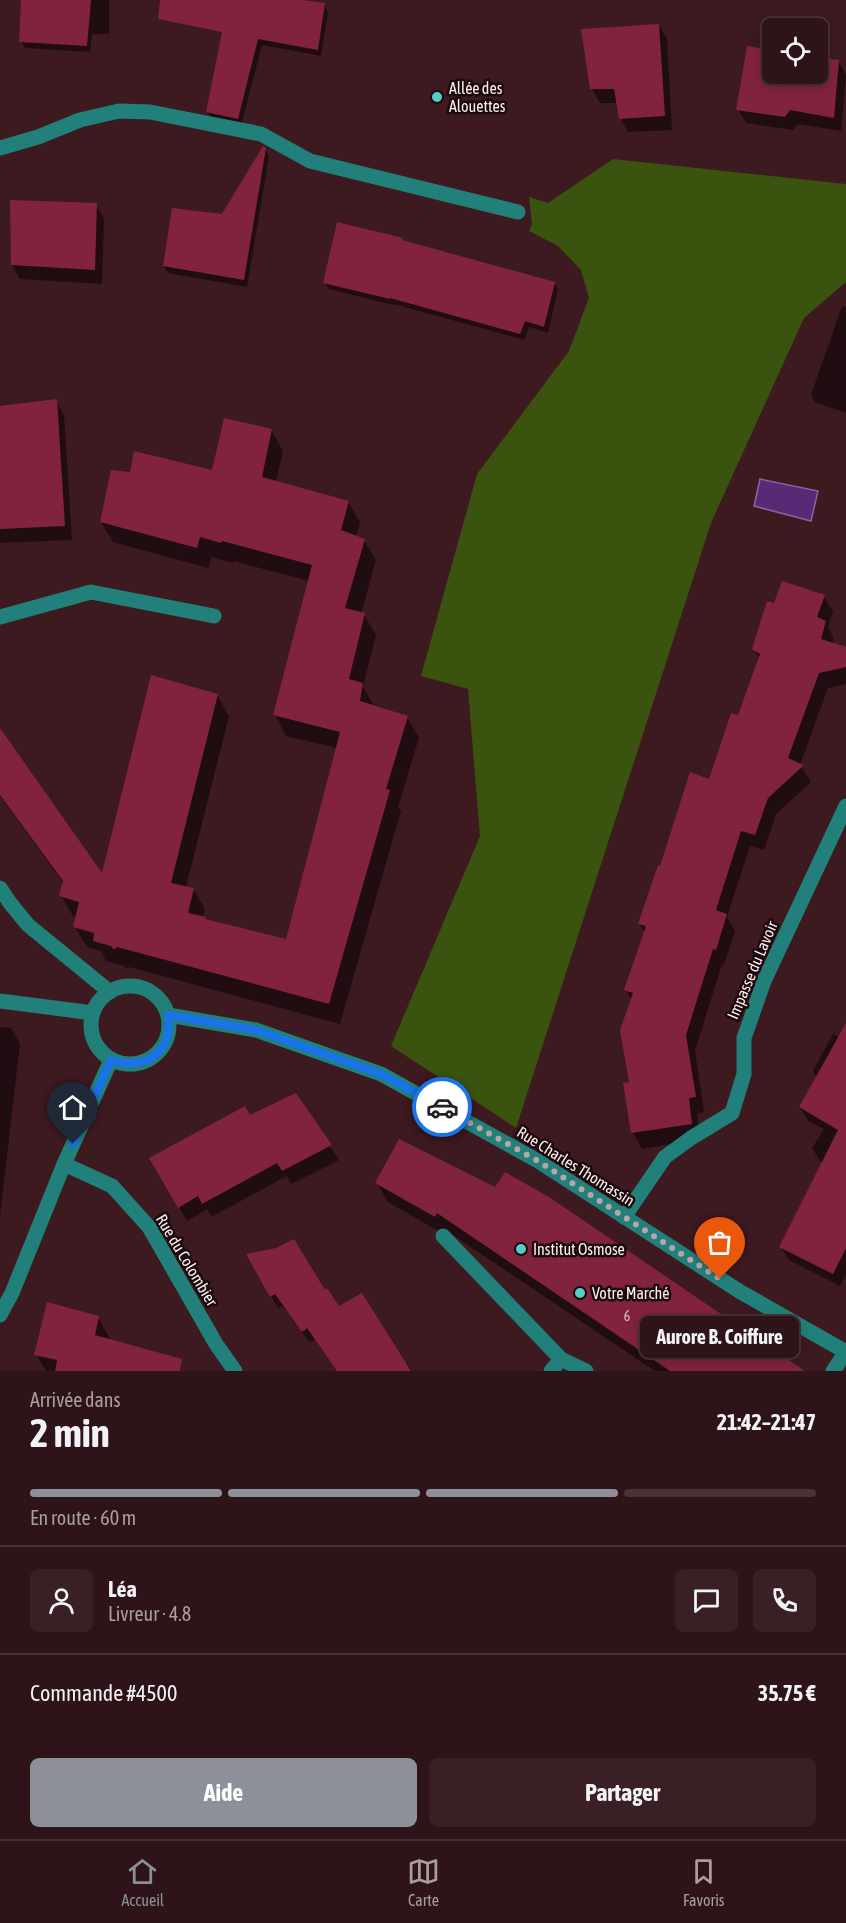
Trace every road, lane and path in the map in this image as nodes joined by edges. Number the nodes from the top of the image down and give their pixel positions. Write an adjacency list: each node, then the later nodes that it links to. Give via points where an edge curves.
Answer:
1 (0, 148): 2 (street, via 80,120 119,111 150,112 261,134 310,161)
2 (518, 212)
3 (214, 616): 4 (street, via 91,592)
4 (0, 617)
5 (846, 807): 14 (street, Impasse du Lavoir, via 764,981 744,1038 744,1074 732,1113 665,1157)
6 (0, 888): 7 (street)
7 (5, 903): 8 (street)
8 (110, 992): 10 (street); 11 (street, via 133,986 145,990 155,995)
9 (0, 1001): 10 (street)
10 (93, 1012): 12 (street, via 93,1040)
11 (168, 1015): 12 (street, via 170,1028 159,1052 136,1064); 14 (street, Rue Charles Thomassin, via 256,1030 381,1074 538,1161)
12 (111, 1060): 13 (street)
13 (64, 1164): 16 (street); 19 (street, Rue du Colombier, via 112,1186 149,1227)
14 (624, 1217): 17 (street, Rue Charles Thomassin, via 739,1291)
15 (443, 1236): 18 (street)
16 (0, 1315)
17 (846, 1352): 22 (street)
18 (561, 1359): 20 (street); 21 (street)
19 (235, 1371)
20 (551, 1371)
21 (586, 1371)
22 (833, 1371)

